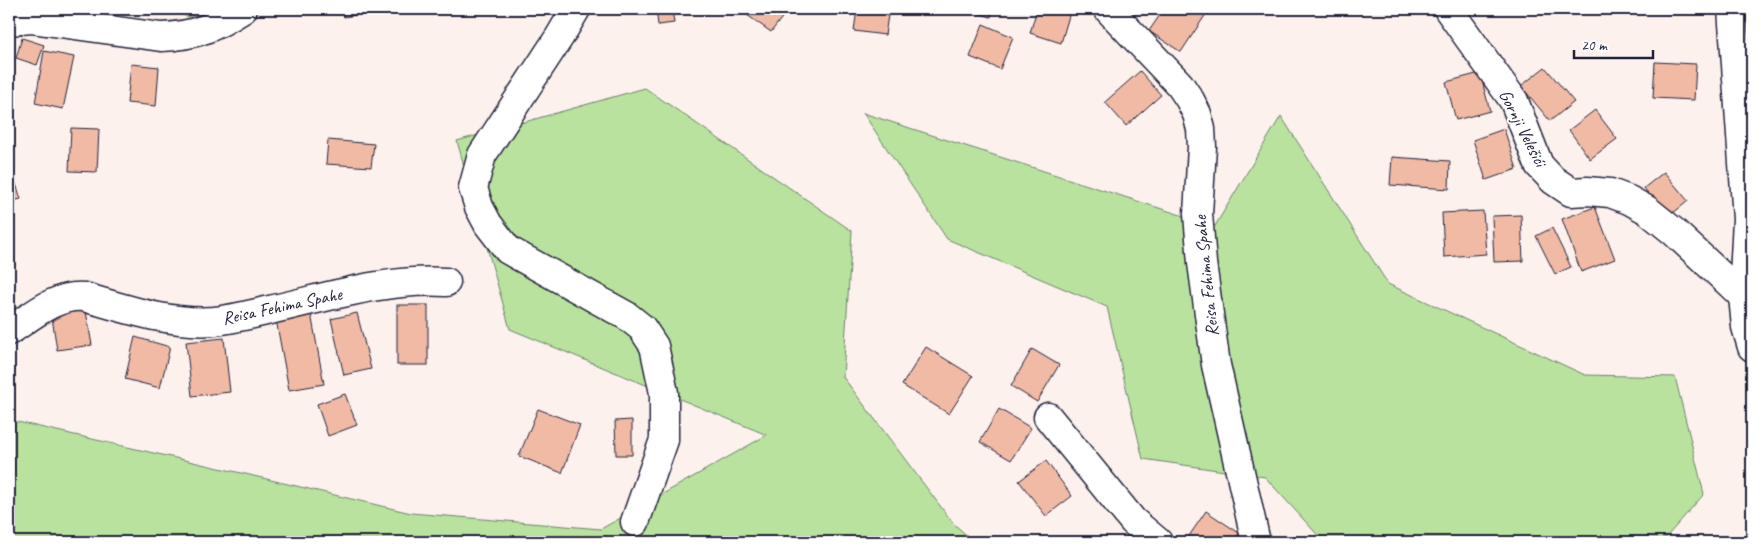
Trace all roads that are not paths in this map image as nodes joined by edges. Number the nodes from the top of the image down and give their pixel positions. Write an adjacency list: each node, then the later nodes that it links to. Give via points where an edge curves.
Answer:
1 (244, 9): 6 (street, via 200,32 182,36 31,19)
2 (576, 9): 12 (street, via 482,155 473,188 488,224 508,250 627,316 642,328 654,346 664,394 664,440)
3 (1108, 9): 14 (street, Reisa Fehima Spahe, via 1180,86 1197,114 1202,147 1198,214 1203,272 1216,365)
4 (1448, 9): 8 (street, Gornji Velešići, via 1514,101 1539,165 1552,180 1571,192 1610,193 1647,210)
5 (1732, 9): 8 (street, via 1747,219)
6 (9, 21)
7 (446, 282): 9 (street, Reisa Fehima Spahe, via 403,282 213,321 163,319 74,296 54,302)
8 (1743, 296): 10 (street)
9 (9, 331)
10 (1752, 347)
11 (1048, 417): 13 (street, via 1133,521)
12 (635, 522)
13 (1158, 542)
14 (1256, 542)

